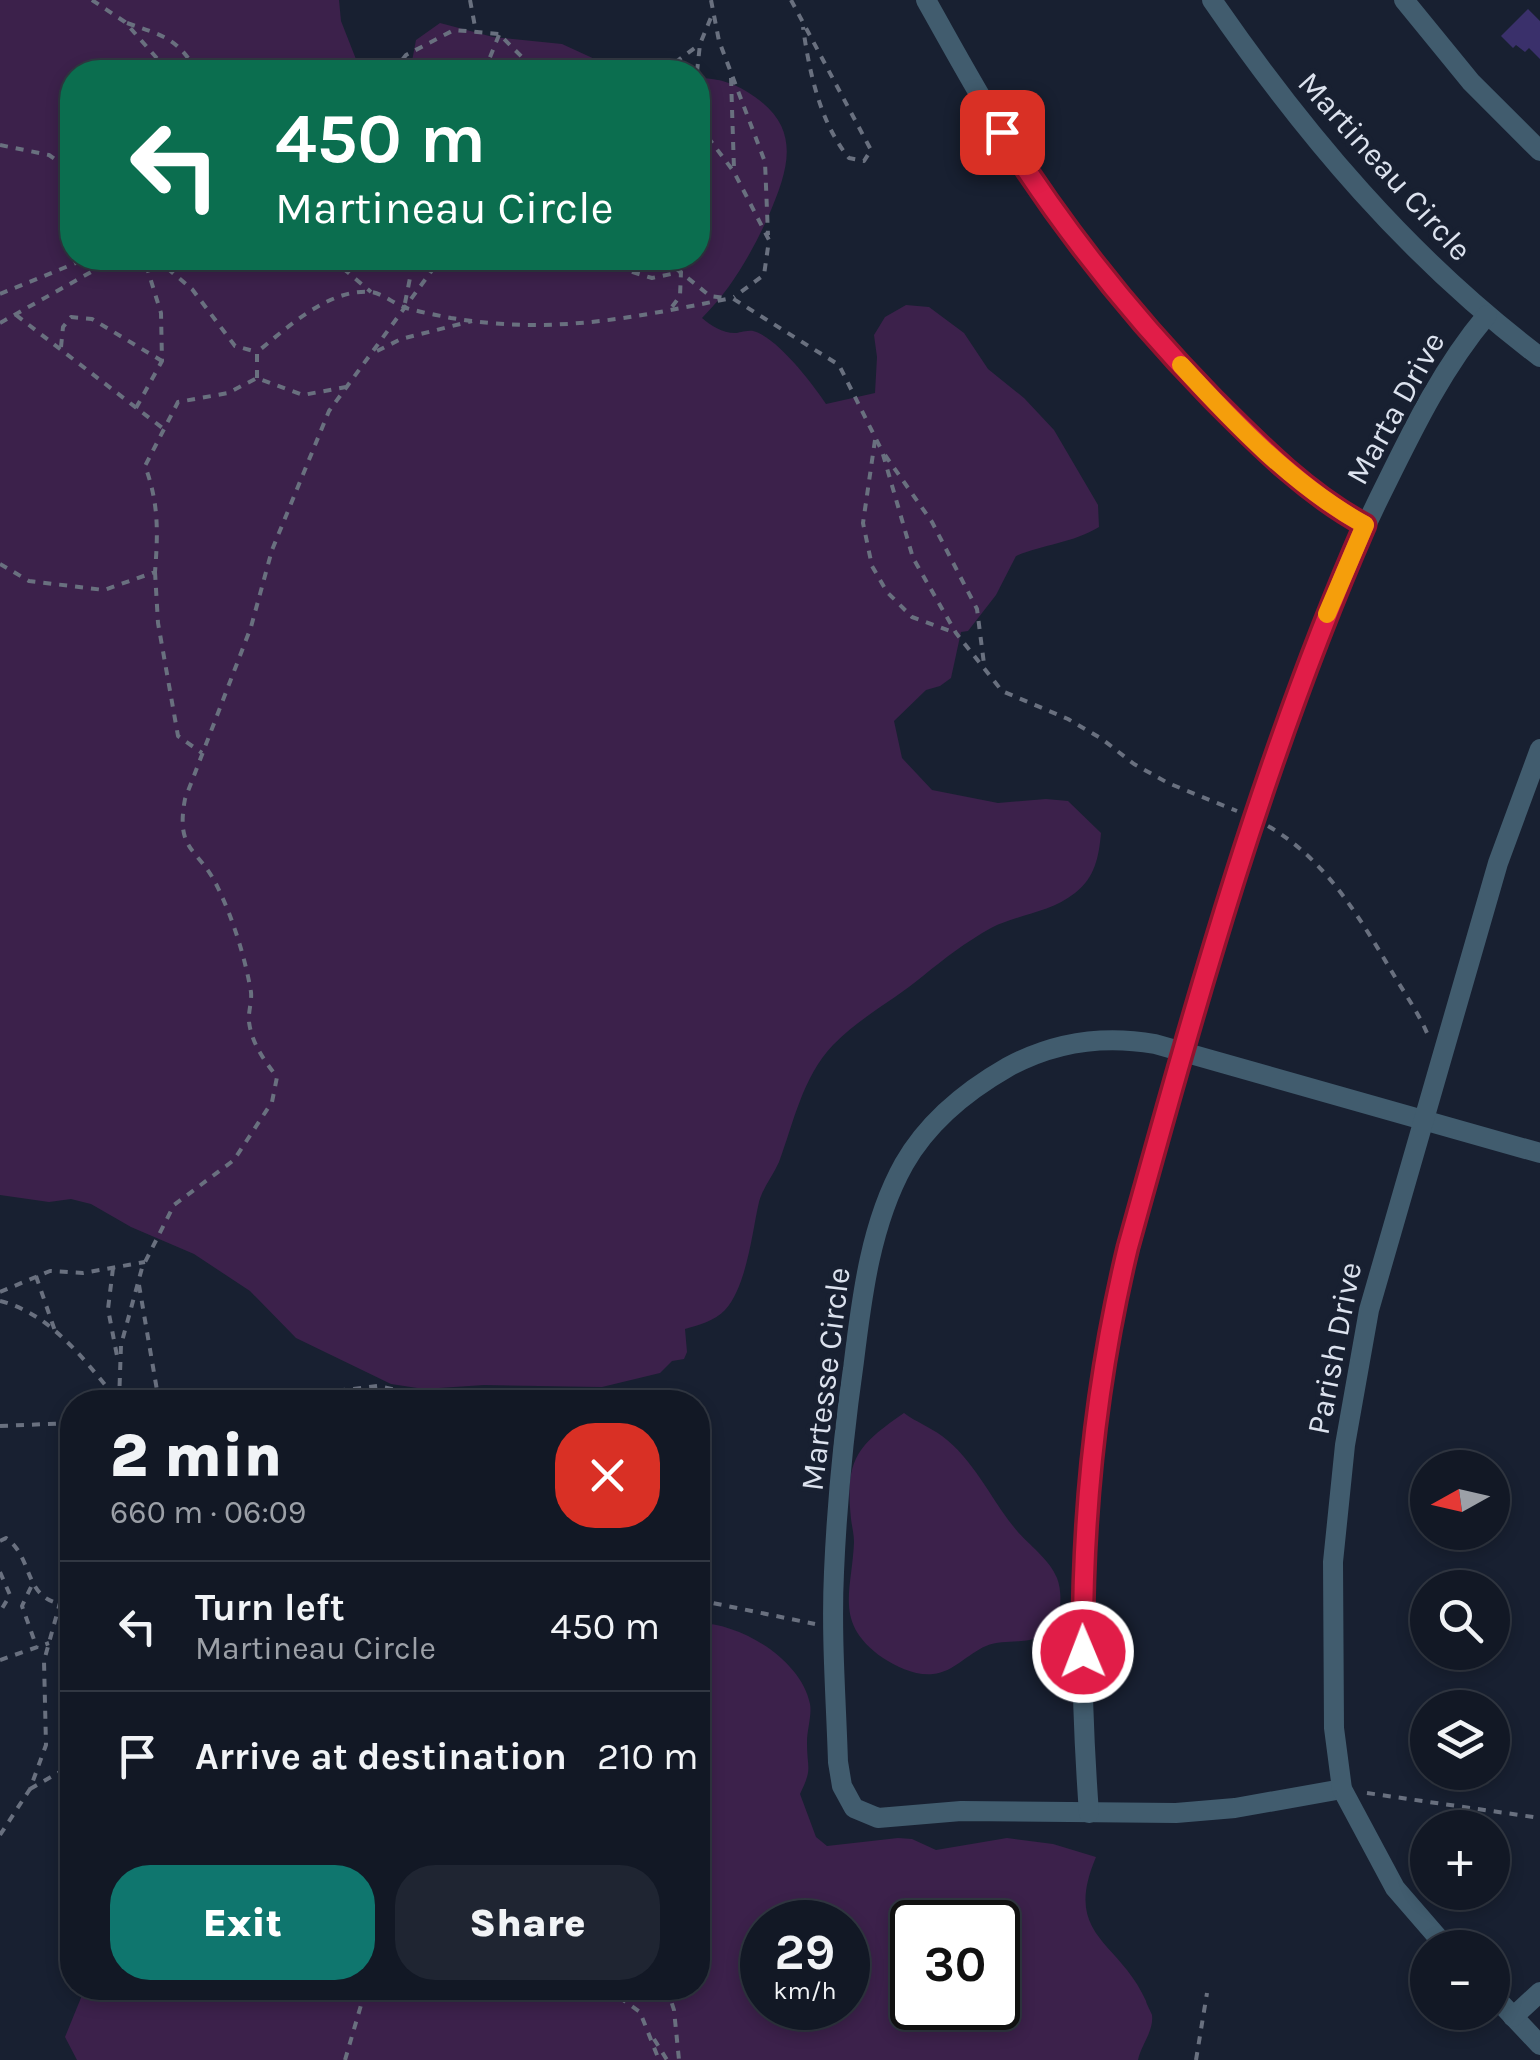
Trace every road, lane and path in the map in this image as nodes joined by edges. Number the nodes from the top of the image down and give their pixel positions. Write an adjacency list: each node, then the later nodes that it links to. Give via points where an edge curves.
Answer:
1 (92, 0): 9 (path)
2 (470, 0): 11 (path)
3 (711, 0): 8 (path)
4 (794, 0): 10 (path)
5 (926, 0): 58 (street, via 1020,162 1117,292 1236,423 1298,480)
6 (1212, 0): 44 (street, Martineau Circle, via 1338,168)
7 (1404, 0): 24 (street, via 1471,82)
8 (714, 11): 13 (path); 21 (path)
9 (125, 22): 14 (path); 15 (path, via 164,36)
10 (802, 27): 10 (path, via 836,142 849,158 864,161 871,150)
11 (476, 32): 12 (path); 16 (path, via 454,30)
12 (499, 34): 17 (path); 18 (path)
13 (700, 44): 19 (path); 20 (path)
14 (158, 60)
15 (190, 60)
16 (402, 60)
17 (489, 60)
18 (522, 60)
19 (678, 60)
20 (698, 60)
21 (731, 74): 26 (path); 27 (path, via 764,162)
22 (710, 140): 26 (path)
23 (0, 145): 25 (path)
24 (1540, 151)
25 (60, 163)
26 (734, 172): 27 (path)
27 (769, 240): 40 (path, via 764,275)
28 (60, 269): 39 (path)
29 (95, 270): 43 (path)
30 (147, 270): 51 (path, via 160,313)
31 (169, 270): 48 (path, via 234,346)
32 (345, 270): 38 (path)
33 (412, 270): 41 (path)
34 (431, 270): 41 (path)
35 (626, 270): 37 (path, via 652,278)
36 (678, 270): 37 (path)
37 (681, 272): 40 (path, via 710,296); 42 (path, via 680,296)
38 (372, 292): 41 (path); 48 (path, via 314,310)
39 (0, 294)
40 (732, 298): 42 (path); 56 (path, via 840,365)
41 (404, 308): 45 (path); 49 (path)
42 (669, 311): 45 (path, via 592,324)
43 (16, 315): 46 (path); 47 (path)
44 (1487, 315): 50 (street, Martineau Circle); 58 (street, Marta Drive, via 1444,372)
45 (475, 320): 49 (path)
46 (0, 323)
47 (60, 350): 51 (path, via 71,317 92,319); 54 (path)
48 (257, 352): 52 (path)
49 (372, 353): 53 (path)
50 (1540, 357)
51 (162, 361): 54 (path)
52 (257, 378): 53 (path, via 303,395); 55 (path, via 178,402)
53 (348, 386): 64 (path, via 329,411 272,550 251,627)
54 (136, 408): 55 (path)
55 (165, 430): 60 (path, via 146,466 159,524)
56 (876, 438): 57 (path); 61 (path, via 862,523 872,566 912,617)
57 (882, 451): 61 (path, via 913,558); 62 (path, via 932,522 977,609)
58 (1365, 525): 65 (street, Marta Drive)
59 (0, 564): 60 (path, via 28,581 104,590)
60 (155, 572): 64 (path, via 178,736)
61 (956, 633): 62 (path)
62 (984, 668): 65 (path, via 1002,691 1068,719 1168,783)
63 (1540, 749): 67 (street, Parish Drive, via 1498,863)
64 (202, 754): 70 (path, via 181,820 185,844 216,882 228,910 252,995 253,1040 277,1077 272,1102 234,1160 174,1205)
65 (1253, 817): 66 (street, Marta Drive); 67 (path, via 1294,840 1338,886 1425,1028)
66 (1184, 1052): 68 (street, Martesse Circle); 94 (street, Martesse Circle, via 1117,1040 1037,1053 954,1104 902,1167 881,1219 860,1316 843,1444); 101 (street, Marta Drive, via 1124,1266 1097,1406 1082,1597)
67 (1439, 1065): 68 (street, Parish Drive)
68 (1424, 1118): 69 (street, Martesse Circle); 100 (street, Parish Drive, via 1369,1310 1340,1485 1331,1619)
69 (1540, 1152)
70 (145, 1262): 71 (path); 73 (path)
71 (113, 1268): 72 (path); 77 (path, via 108,1308)
72 (36, 1276): 74 (path); 76 (path)
73 (138, 1280): 77 (path); 80 (path)
74 (0, 1292)
75 (0, 1302): 76 (path)
76 (55, 1331): 78 (path)
77 (120, 1371): 79 (path)
78 (109, 1390)
79 (119, 1390)
80 (157, 1390)
81 (344, 1390): 82 (path)
82 (397, 1390)
83 (60, 1424): 84 (path)
84 (0, 1426)
85 (0, 1541): 87 (path, via 18,1546)
86 (0, 1572): 90 (path, via 10,1594)
87 (31, 1585): 91 (path); 92 (path)
88 (60, 1598): 91 (path)
89 (710, 1602): 94 (path)
90 (4, 1604): 92 (path); 93 (path)
91 (58, 1605): 95 (path)
92 (22, 1606): 96 (path)
93 (0, 1612)
94 (833, 1628): 101 (street, Martesse Circle, via 838,1762 854,1808 878,1818 961,1810)
95 (49, 1643): 96 (path); 99 (path, via 46,1745)
96 (36, 1648): 97 (path)
97 (0, 1660)
98 (60, 1772): 99 (path)
99 (30, 1789): 103 (path)
100 (1342, 1789): 101 (street, Martesse Circle, via 1204,1811); 102 (path); 104 (street, Parish Drive, via 1395,1888)
101 (1089, 1813)
102 (1540, 1818)
103 (0, 1835)
104 (1431, 1930)
105 (1540, 1992): 113 (street)
106 (1207, 1993): 120 (path)
107 (362, 2000): 116 (path)
108 (622, 2000): 111 (path)
109 (627, 2000): 111 (path)
110 (670, 2000): 119 (path)
111 (628, 2004): 114 (path)
112 (1510, 2013): 113 (street)
113 (1513, 2016): 115 (street)
114 (651, 2034): 117 (path); 118 (path)
115 (1540, 2045)
116 (345, 2060)
117 (659, 2060)
118 (667, 2060)
119 (678, 2060)
120 (1196, 2060)

